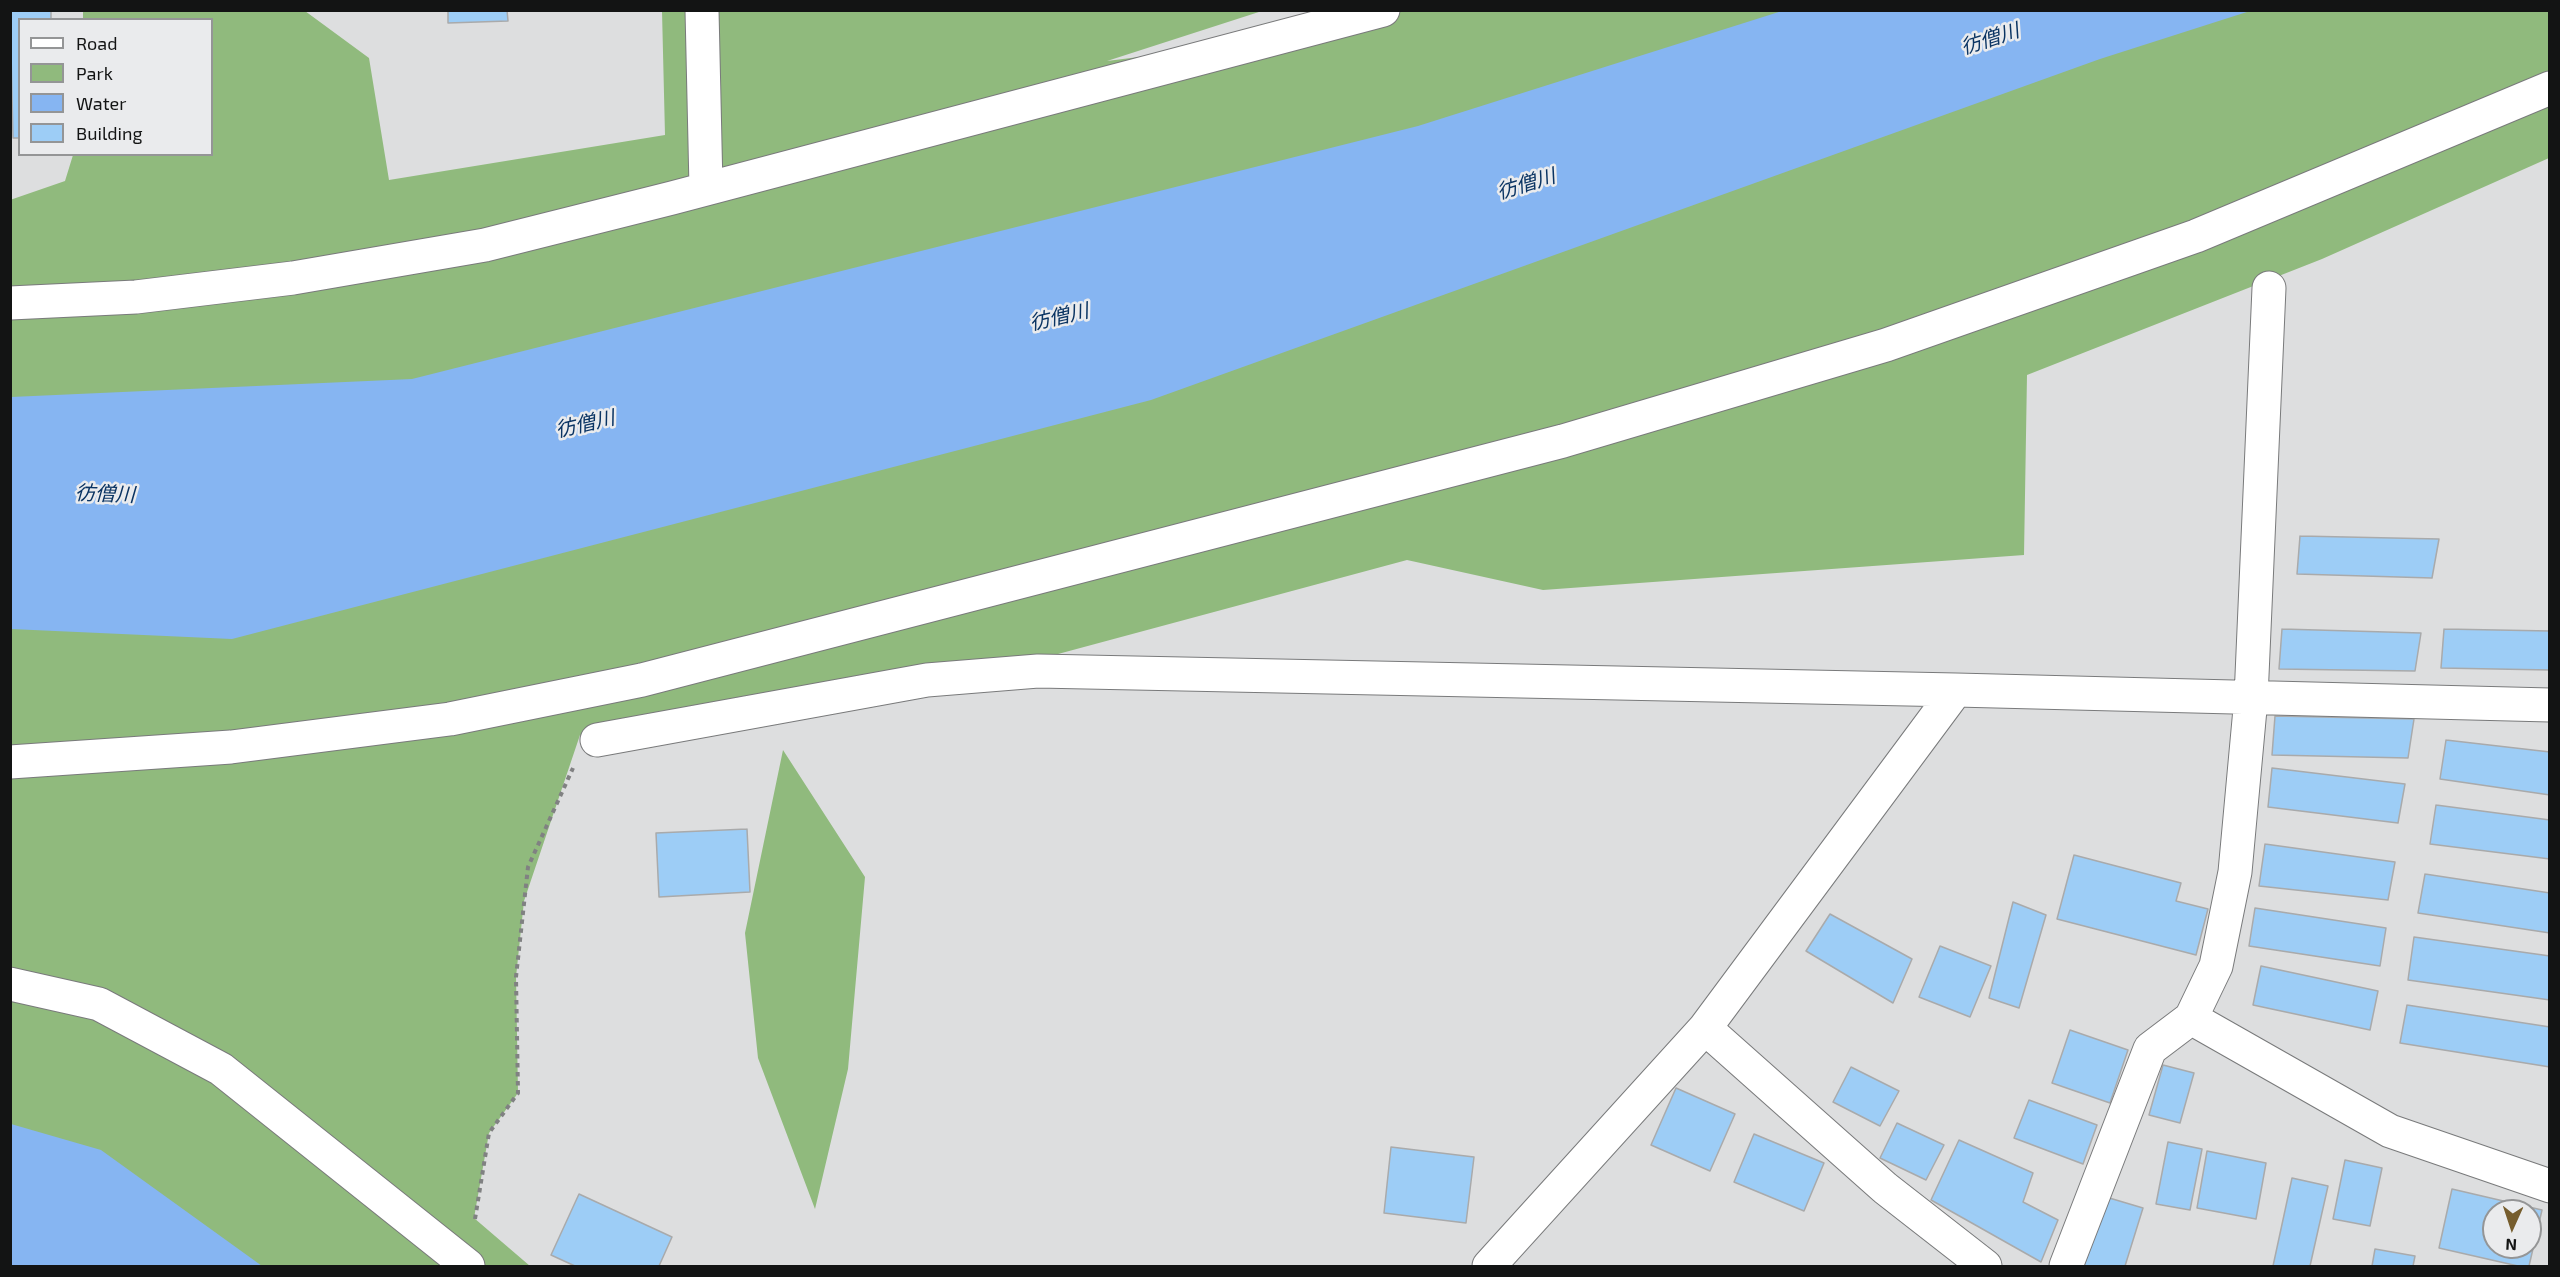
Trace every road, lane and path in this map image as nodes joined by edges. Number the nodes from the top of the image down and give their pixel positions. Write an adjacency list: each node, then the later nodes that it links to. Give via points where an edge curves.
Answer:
1 (702, 10): 4 (street)
2 (1383, 10): 4 (street)
3 (2550, 88): 11 (street, via 2196,236 1886,345 1563,441 585,692 450,719 242,746)
4 (706, 188): 6 (street, via 485,245 336,271 136,297)
5 (2269, 288): 8 (street)
6 (10, 303)
7 (1956, 690): 8 (street); 10 (street, via 1038,671 927,680); 14 (street)
8 (2251, 698): 9 (street); 13 (street, via 2235,872 2216,966)
9 (2550, 705)
10 (597, 740): 16 (path, via 575,765 528,867 516,977 518,1093 489,1133 474,1218)
11 (10, 762)
12 (10, 984): 17 (street, via 99,1004 220,1069)
13 (2191, 1018): 15 (street, via 2390,1131); 20 (street, via 2150,1049)
14 (1705, 1028): 18 (street); 19 (street, via 1885,1188)
15 (2550, 1186)
16 (480, 1226)
17 (468, 1266)
18 (1489, 1266)
19 (1985, 1266)
20 (2066, 1266)

